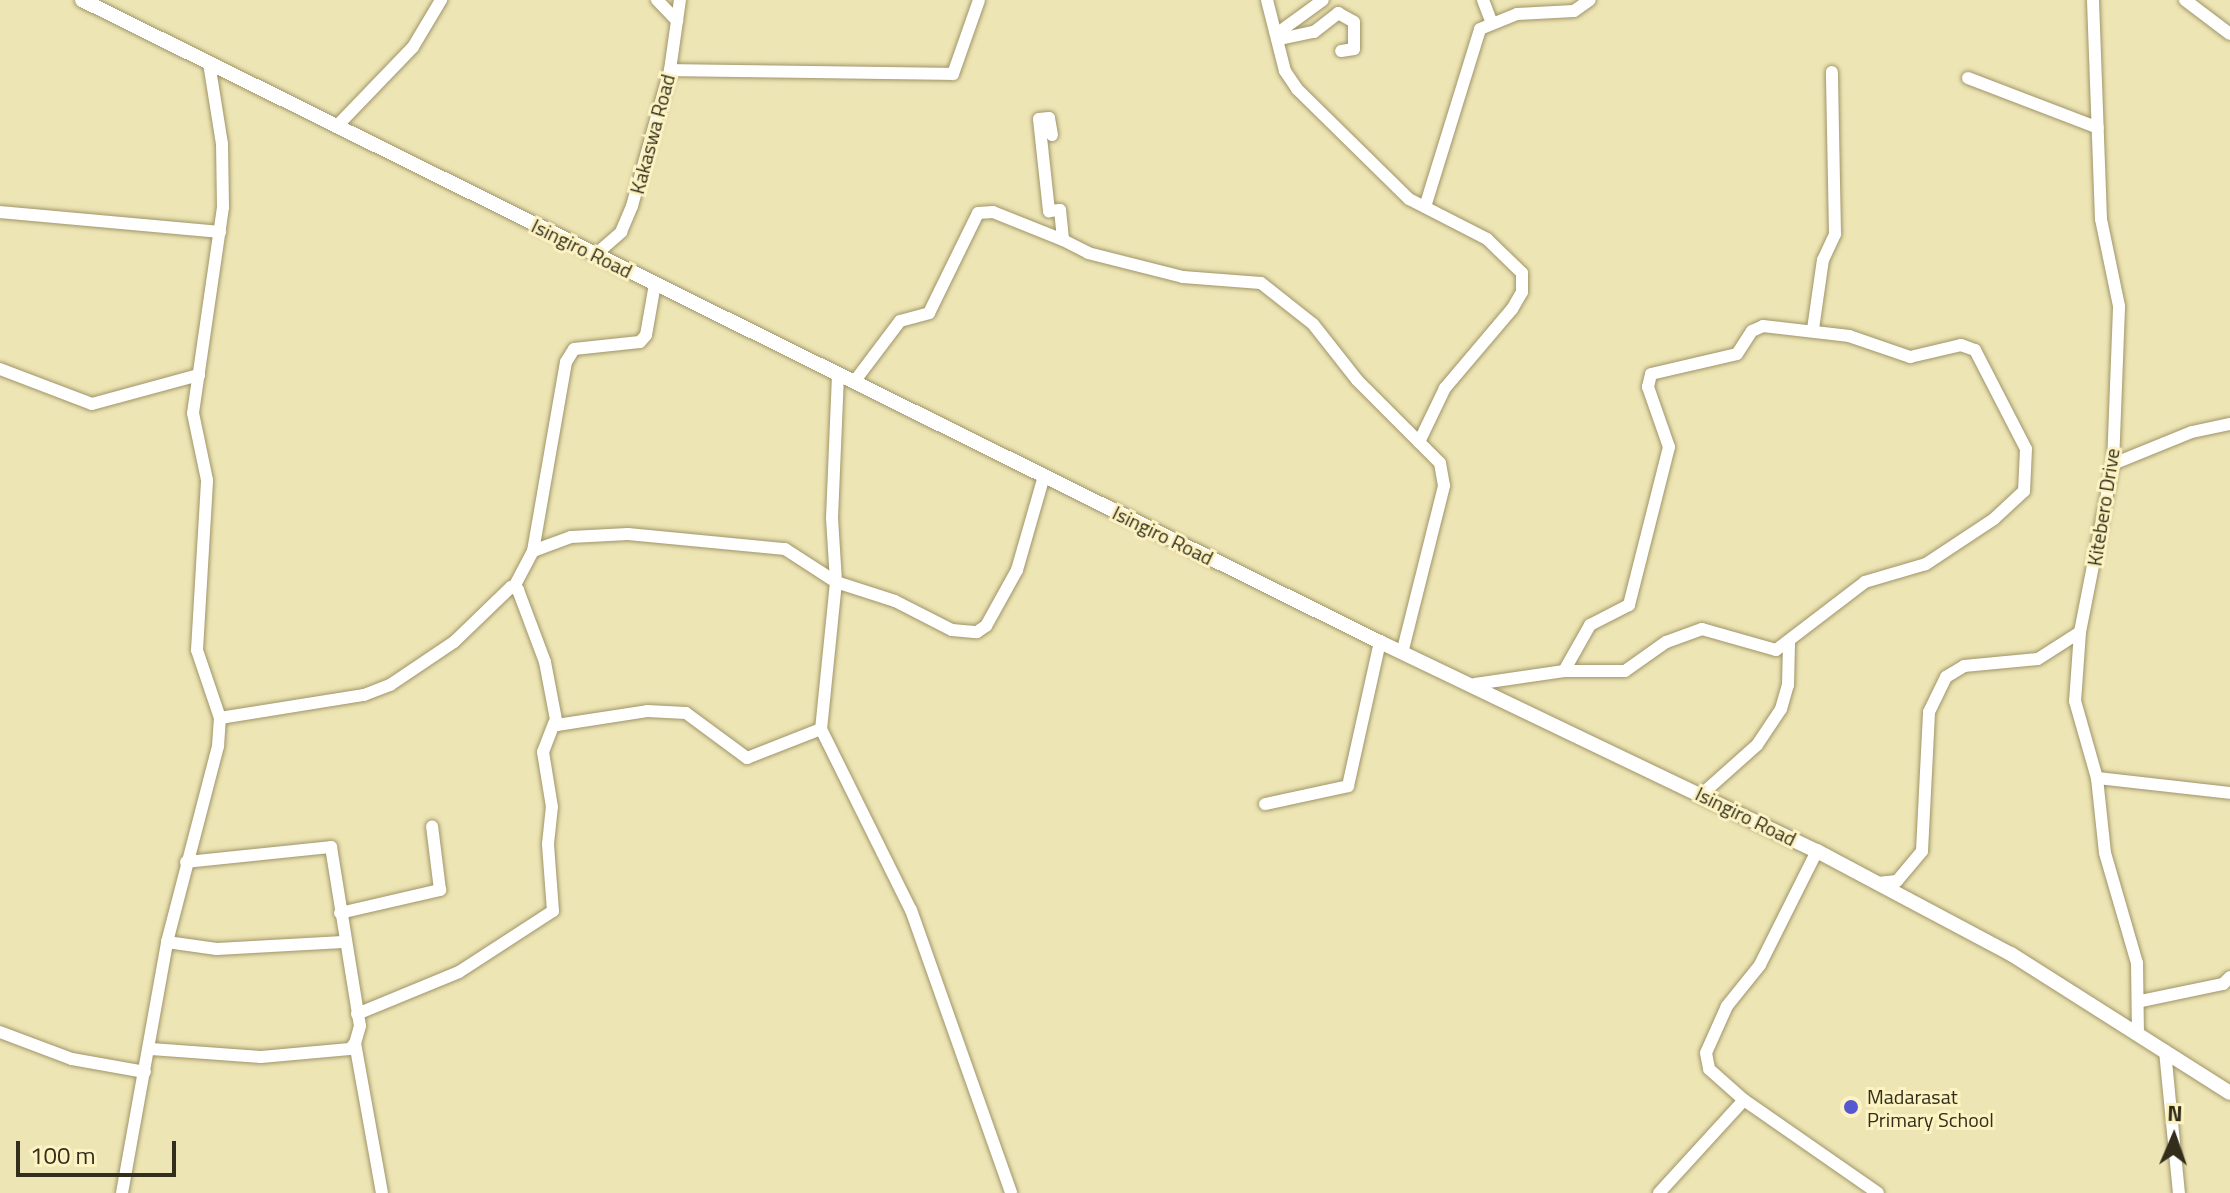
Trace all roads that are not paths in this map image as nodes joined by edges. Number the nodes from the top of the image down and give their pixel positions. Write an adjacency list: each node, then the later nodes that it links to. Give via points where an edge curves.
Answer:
1 (82, 0): 17 (main road, Isingiro Road)
2 (441, 0): 21 (street, via 413,47)
3 (657, 0): 12 (street)
4 (680, 0): 12 (street, Kakaswa Road)
5 (979, 0): 18 (street, via 956,71 949,75)
6 (1267, 0): 15 (street)
7 (1323, 0): 15 (street)
8 (1483, 0): 13 (street)
9 (1590, 0): 13 (street, via 1567,13 1517,14)
10 (2093, 0): 22 (street, Kitebero Drive)
11 (2185, 0): 14 (street)
12 (677, 21): 18 (street, Kakaswa Road)
13 (1491, 21): 24 (street, via 1476,36)
14 (2230, 34)
15 (1279, 35): 16 (street, via 1314,32 1338,13 1354,22 1354,49); 24 (street, via 1289,80 1400,191)
16 (1341, 51)
17 (209, 63): 21 (main road, Isingiro Road); 26 (street, via 222,144)
18 (670, 70): 28 (street, Kakaswa Road, via 627,220)
19 (1832, 72): 30 (street, via 1835,234 1823,260)
20 (1968, 78): 22 (street)
21 (336, 127): 28 (main road, Isingiro Road)
22 (2098, 128): 37 (street, Kitebero Drive, via 2101,219 2119,306)
23 (1052, 135): 27 (street, via 1049,118 1039,119 1049,211 1060,210)
24 (1425, 207): 36 (street, via 1487,239 1517,265 1524,282 1498,327 1445,388)
25 (0, 212): 26 (street)
26 (220, 232): 32 (street)
27 (1063, 240): 34 (street, via 993,212 978,213 929,313 900,321); 36 (street, via 1088,253 1183,277 1261,283 1313,324 1357,380)
28 (595, 255): 29 (main road, Isingiro Road)
29 (655, 284): 33 (main road, Isingiro Road); 39 (street, via 646,335 640,342 570,353)
30 (1813, 329): 44 (street, via 1910,357 1961,345 1975,350 2023,436 2028,464 2024,491 1994,519 1926,564 1865,582); 46 (street, via 1763,326 1752,331 1737,354 1651,374 1648,387 1669,447 1634,595 1621,611 1590,625)
31 (0, 369): 32 (street, via 92,404)
32 (199, 375): 48 (street, via 193,413 207,480 197,650)
33 (838, 375): 34 (main road, Isingiro Road); 40 (street, via 832,518)
34 (854, 382): 38 (main road, Isingiro Road)
35 (2230, 424): 37 (street, via 2192,432)
36 (1419, 442): 45 (street, via 1440,463 1444,486)
37 (2113, 464): 42 (street, Kitebero Drive)
38 (1044, 476): 40 (street, via 1017,570 986,626 977,632 952,630 895,601); 43 (main road, Isingiro Road)
39 (533, 551): 40 (street, via 571,537 686,538 785,549); 41 (street)
40 (836, 582): 50 (street)
41 (514, 587): 48 (street, via 497,596 454,642 390,685 350,698); 49 (street, via 545,662)
42 (2080, 632): 51 (street, Kitebero Drive, via 2075,701); 58 (street, via 2038,659 1964,666 1946,677 1929,712 1922,851 1897,881)
43 (1380, 642): 45 (main road, Isingiro Road); 54 (street, via 1348,786)
44 (1789, 643): 46 (street, via 1770,651 1702,629 1666,642 1625,671); 53 (street, via 1788,685 1781,709 1757,745)
45 (1402, 653): 47 (main road, Isingiro Road)
46 (1564, 671): 47 (street)
47 (1475, 684): 53 (main road, Isingiro Road)
48 (220, 718): 57 (street, via 210,788)
49 (554, 723): 50 (street, via 647,711 686,713 747,758); 64 (street, via 543,752 552,807 548,844 553,911 459,972)
50 (821, 729): 75 (street, via 911,910)
51 (2097, 778): 52 (street); 63 (street, Kitebero Drive, via 2099,827 2132,941)
52 (2230, 793)
53 (1702, 794): 56 (main road, Isingiro Road)
54 (1265, 804)
55 (432, 826): 59 (street, via 439,891)
56 (1817, 851): 58 (main road, Isingiro Road); 72 (street, via 1760,965 1727,1006 1706,1053 1709,1069)
57 (186, 862): 59 (street, via 328,845); 60 (street, via 180,905)
58 (1878, 883): 65 (main road, Isingiro Road)
59 (340, 913): 61 (street)
60 (167, 942): 61 (street, via 255,949); 68 (street)
61 (343, 942): 64 (street)
62 (2230, 977): 63 (street, via 2223,984)
63 (2141, 1001): 65 (street, Kitebero Drive)
64 (357, 1014): 67 (street)
65 (2138, 1031): 69 (main road, Isingiro Road)
66 (0, 1032): 70 (street, via 72,1059)
67 (355, 1043): 68 (street, via 350,1049 261,1057); 74 (street)
68 (151, 1049): 70 (street)
69 (2165, 1051): 71 (main road, Isingiro Road); 78 (street)
70 (145, 1072): 73 (street)
71 (2230, 1093)
72 (1744, 1100): 76 (street); 77 (street)
73 (122, 1193)
74 (382, 1193)
75 (1011, 1193)
76 (1659, 1193)
77 (1878, 1193)
78 (2179, 1193)

